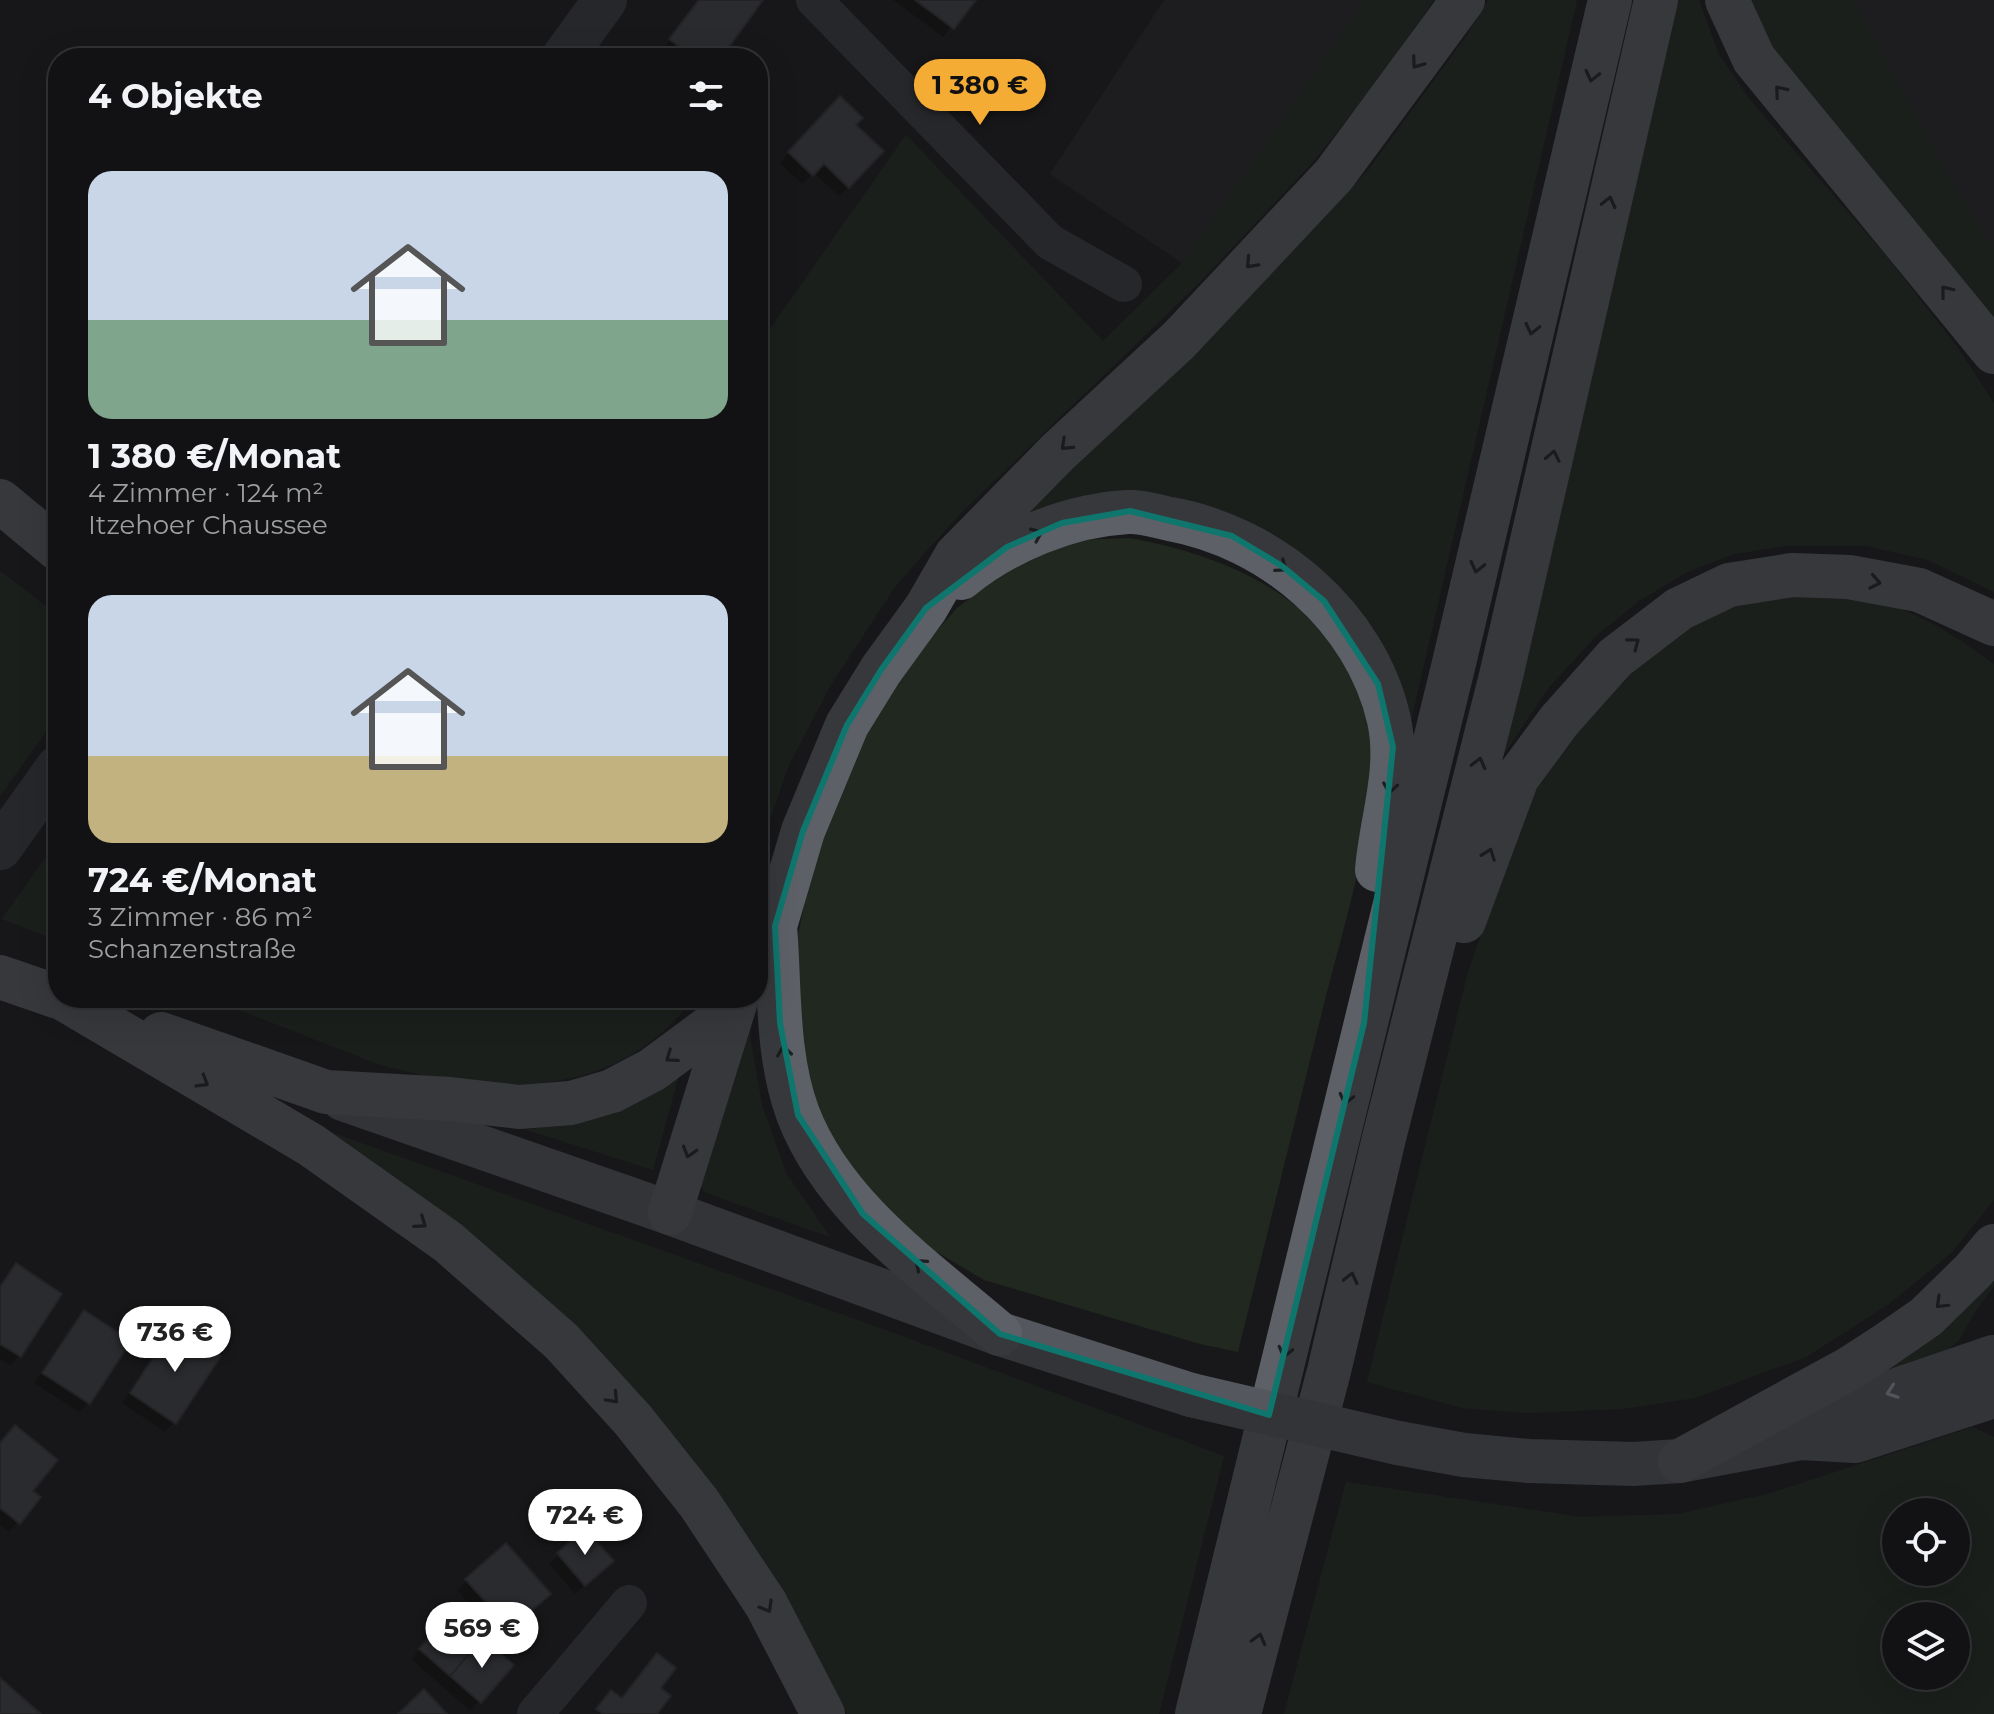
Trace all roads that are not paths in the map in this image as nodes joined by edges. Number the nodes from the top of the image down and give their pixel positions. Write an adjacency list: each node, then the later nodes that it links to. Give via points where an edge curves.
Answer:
1 (605, 0): 7 (street)
2 (814, 0): 8 (street, via 1050,242)
3 (1463, 0): 12 (highway, one-way to 12, via 1334,175 1179,340 956,556)
4 (1610, 0): 24 (highway, one-way to 24)
5 (1656, 0): 26 (highway, one-way to 5, via 1508,647)
6 (1727, 0): 9 (highway, one-way to 6, via 1754,59)
7 (570, 48)
8 (1124, 284)
9 (1994, 352)
10 (0, 501): 11 (highway)
11 (48, 541)
12 (926, 608): 16 (highway, via 847,725 803,831); 24 (highway, one-way to 24, via 1007,547 1062,523 1130,511 1232,536 1282,566 1324,601 1361,650 1378,684 1393,747)
13 (1994, 624): 26 (highway, one-way to 13, via 1517,778 1615,658 1679,609 1729,585 1792,575 1849,577 1919,590)
14 (48, 781): 15 (street)
15 (0, 848)
16 (768, 938)
17 (768, 947): 29 (highway, one-way to 17, via 863,1214 827,1167 798,1115)
18 (8, 980): 19 (highway)
19 (48, 994)
20 (78, 1008): 34 (highway, one-way to 34, via 311,1145 448,1242 561,1341 699,1503 766,1604)
21 (89, 1008): 25 (highway)
22 (730, 1008): 25 (highway, one-way to 25, via 652,1070 612,1091 571,1103 519,1107)
23 (734, 1008): 27 (highway, one-way to 27)
24 (1364, 1023): 35 (highway, one-way to 35)
25 (326, 1092): 27 (main road)
26 (1384, 1138): 36 (highway, one-way to 26)
27 (670, 1213): 29 (main road)
28 (1994, 1246): 31 (highway, one-way to 31, via 1926,1317 1884,1346)
29 (1000, 1334): 31 (main road, bridge, via 1191,1395 1398,1443 1529,1461)
30 (1994, 1362): 31 (main road, via 1838,1410 1801,1438)
31 (1680, 1461)
32 (629, 1603): 33 (street)
33 (535, 1714)
34 (823, 1714)
35 (1197, 1714)
36 (1239, 1714)

